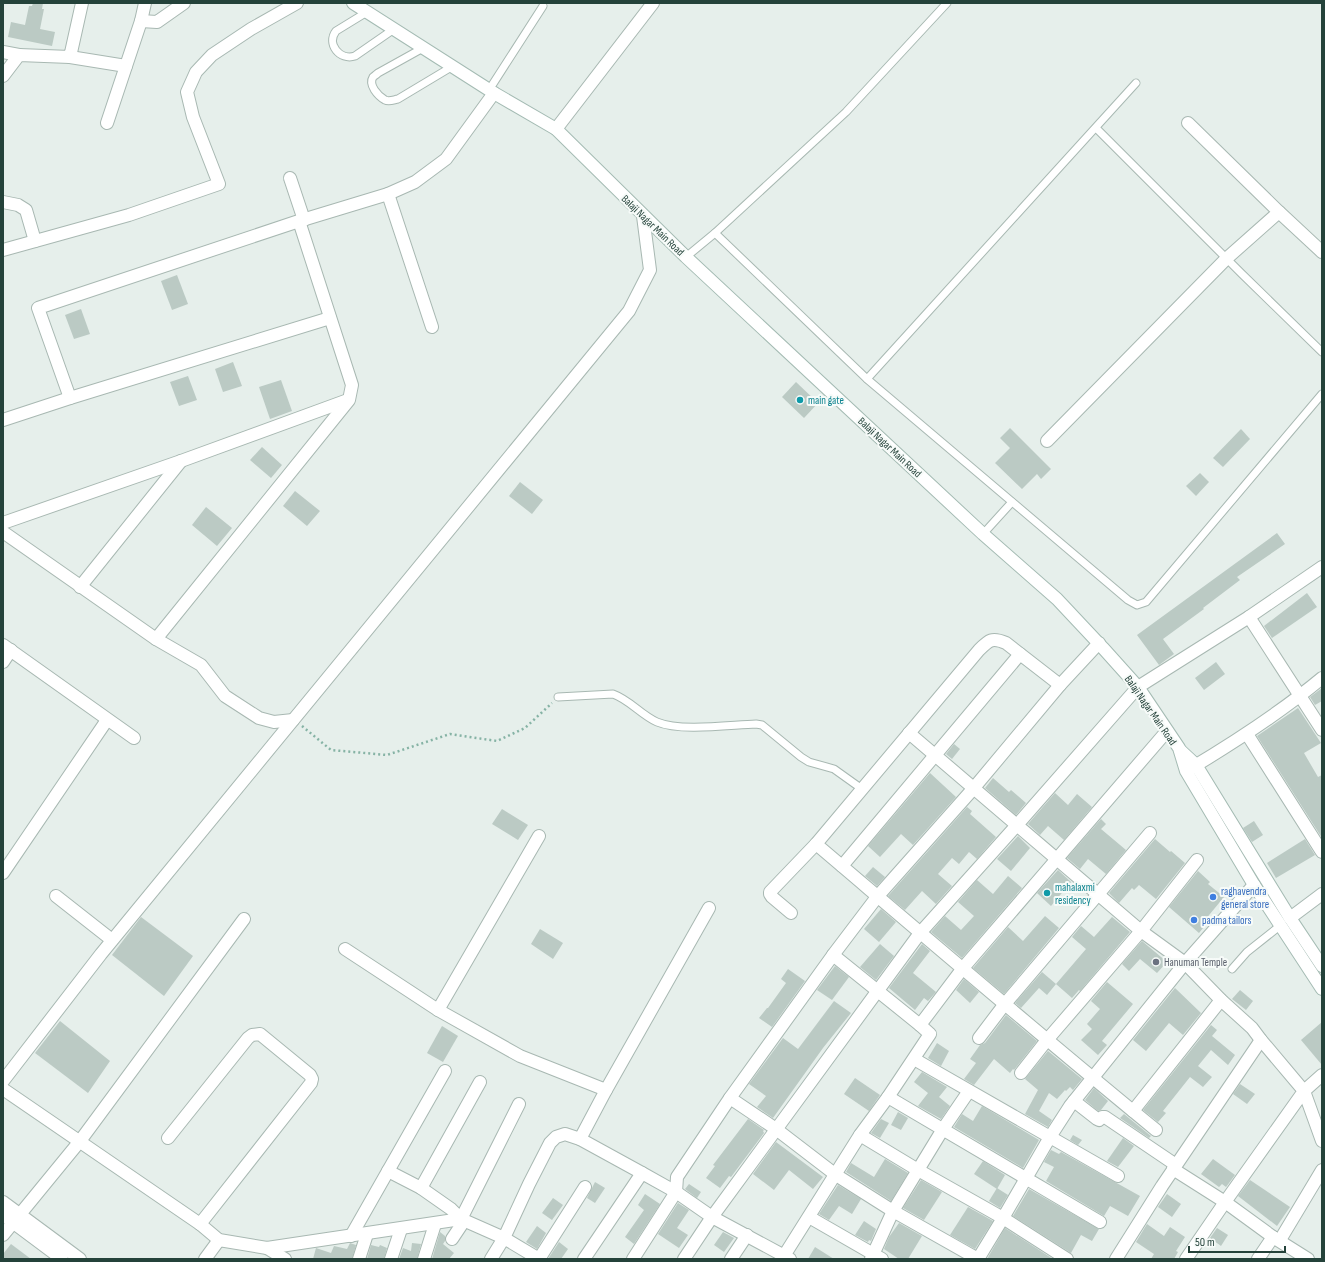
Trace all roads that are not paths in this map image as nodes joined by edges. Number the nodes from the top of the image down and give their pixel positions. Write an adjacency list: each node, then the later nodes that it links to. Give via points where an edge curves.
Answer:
1 (82, 3): 15 (street)
2 (145, 3): 10 (street)
3 (184, 3): 10 (street, via 157,22)
4 (353, 3): 9 (street, Balaji Nagar Main Road)
5 (653, 3): 24 (street)
6 (947, 3): 31 (lane, via 846,112)
7 (287, 5): 32 (street, via 212,55 196,72 186,92 219,184 129,215)
8 (543, 6): 20 (lane)
9 (367, 12): 11 (street, Balaji Nagar Main Road); 11 (lane, via 332,35 336,50 343,56 355,56)
10 (141, 21): 16 (street)
11 (394, 29): 12 (street, Balaji Nagar Main Road)
12 (423, 48): 17 (street, Balaji Nagar Main Road); 17 (lane, via 373,77 372,83 376,92 385,100 398,99)
13 (3, 52): 14 (street)
14 (19, 55): 15 (street); 18 (street)
15 (70, 57): 16 (street)
16 (126, 66): 21 (street)
17 (452, 66): 20 (street, Balaji Nagar Main Road)
18 (3, 76)
19 (1136, 83): 23 (lane)
20 (492, 92): 24 (street, Balaji Nagar Main Road); 26 (street, via 446,159 415,182)
21 (107, 123)
22 (1188, 123): 28 (street)
23 (1096, 128): 36 (lane); 40 (lane)
24 (556, 129): 29 (street, Balaji Nagar Main Road)
25 (290, 178): 30 (street)
26 (388, 194): 30 (street); 38 (street)
27 (3, 202): 32 (street, via 18,205 26,210)
28 (1279, 212): 34 (street); 36 (street)
29 (643, 216): 35 (street, Balaji Nagar Main Road); 65 (street, via 650,270 629,311)
30 (302, 220): 37 (street); 42 (street, via 38,308)
31 (715, 233): 35 (lane); 40 (lane)
32 (35, 241): 33 (street)
33 (3, 250)
34 (1322, 252)
35 (686, 257): 50 (street, Balaji Nagar Main Road)
36 (1226, 259): 39 (lane); 45 (street)
37 (330, 318): 42 (street); 43 (street, via 352,386)
38 (432, 327)
39 (1322, 352)
40 (867, 379): 47 (lane)
41 (1322, 394): 47 (lane, via 1146,602 1137,605 1128,600)
42 (70, 398): 44 (street)
43 (349, 400): 46 (street); 54 (street)
44 (3, 420)
45 (1047, 441)
46 (181, 461): 48 (street); 52 (street)
47 (1012, 502): 50 (lane)
48 (3, 523)
49 (3, 532): 52 (street)
50 (983, 534): 55 (street, Balaji Nagar Main Road, via 1057,599)
51 (1322, 567): 53 (street)
52 (80, 587): 54 (street)
53 (1249, 617): 61 (street); 62 (street)
54 (156, 639): 65 (street, via 201,665 225,696 259,718 274,722)
55 (1099, 643): 60 (street); 61 (street, Balaji Nagar Main Road)
56 (7, 648): 58 (street); 64 (street)
57 (1020, 654): 60 (street); 68 (street, via 997,639 988,641); 71 (street)
58 (3, 662)
59 (1322, 678): 62 (street)
60 (1060, 685): 74 (street)
61 (1138, 687): 67 (street, Balaji Nagar Main Road); 75 (street)
62 (1301, 696): 66 (street); 69 (street)
63 (558, 697): 73 (lane, via 613,694 620,696 656,722 667,726 682,728 762,725 801,757 834,770)
64 (108, 720): 70 (street); 83 (street)
65 (293, 720): 95 (street)
66 (1322, 730)
67 (1167, 731): 72 (street, Balaji Nagar Main Road); 80 (street)
68 (909, 733): 71 (street); 73 (street)
69 (1247, 734): 72 (street); 79 (street)
70 (134, 738)
71 (935, 756): 74 (street); 82 (street)
72 (1191, 768): 84 (street); 92 (street)
73 (862, 789): 78 (street)
74 (973, 789): 75 (street); 88 (street)
75 (1017, 825): 80 (street); 94 (street)
76 (1150, 833): 85 (street)
77 (539, 836): 106 (street)
78 (816, 844): 82 (street); 90 (street, via 770,892 772,897)
79 (1322, 852)
80 (1057, 860): 85 (street); 100 (street)
81 (1197, 860): 93 (street)
82 (842, 866): 88 (street)
83 (3, 873)
84 (1254, 885): 92 (street); 98 (street)
85 (1098, 894): 93 (street); 105 (street)
86 (1322, 894): 92 (street)
87 (56, 896): 95 (street)
88 (877, 897): 94 (street); 97 (street)
89 (709, 908): 119 (street)
90 (791, 913)
91 (244, 919): 134 (street)
92 (1286, 922): 99 (street); 101 (lane, via 1246,952); 102 (street)
93 (1141, 931): 98 (street); 109 (street)
94 (920, 933): 100 (street); 103 (street)
95 (112, 940): 116 (street)
96 (345, 949): 106 (street)
97 (833, 955): 103 (street); 123 (street)
98 (1185, 963): 104 (street); 115 (street)
99 (1322, 966)
100 (963, 968): 105 (street); 107 (street)
101 (1232, 969)
102 (1322, 989)
103 (877, 991): 107 (street); 127 (street)
104 (1221, 1000): 110 (street, via 1252,1028); 126 (street)
105 (1004, 1005): 108 (street); 109 (street)
106 (438, 1010): 119 (street, via 520,1056)
107 (920, 1025): 111 (street, via 930,1034)
108 (979, 1038)
109 (1047, 1040): 113 (street); 115 (street)
110 (1261, 1040): 121 (street); 136 (street)
111 (914, 1058): 120 (street); 122 (street)
112 (445, 1071): 139 (street)
113 (1021, 1073)
114 (1322, 1075): 121 (street)
115 (1093, 1078): 124 (street); 126 (street)
116 (3, 1080)
117 (480, 1082): 145 (street)
118 (3, 1089): 134 (street)
119 (606, 1090): 133 (street)
120 (969, 1091): 128 (street); 131 (street)
121 (1304, 1091): 135 (street); 148 (street)
122 (888, 1096): 128 (street); 130 (street)
123 (730, 1098): 127 (street); 146 (street, via 677,1177)
124 (1074, 1101): 131 (street); 136 (street, via 1097,1119 1105,1117)
125 (519, 1104): 155 (street)
126 (1133, 1111): 129 (street)
127 (776, 1129): 141 (street); 151 (street)
128 (943, 1129): 137 (street); 143 (street)
129 (1156, 1130)
130 (860, 1136): 137 (street); 141 (street)
131 (1050, 1137): 142 (street); 143 (street)
132 (168, 1138): 157 (street, via 252,1035 260,1034 312,1079)
133 (580, 1139): 140 (street); 164 (street, via 565,1134 556,1137 550,1144)
134 (80, 1141): 153 (street); 157 (street)
135 (1322, 1141)
136 (1175, 1167): 148 (street); 186 (street)
137 (918, 1170): 149 (street); 154 (street)
138 (1322, 1170): 166 (street)
139 (388, 1171): 145 (street); 163 (street)
140 (642, 1173): 146 (street); 180 (street)
141 (836, 1175): 149 (street); 152 (street)
142 (1118, 1176)
143 (1026, 1179): 154 (street); 156 (street)
144 (585, 1187): 179 (street)
145 (421, 1188): 155 (street)
146 (676, 1192): 151 (street); 181 (street)
147 (3, 1202): 153 (street)
148 (1225, 1202): 166 (street); 187 (street)
149 (893, 1211): 169 (street); 184 (street)
150 (3, 1215): 153 (street)
151 (712, 1217): 161 (street); 182 (street)
152 (809, 1217): 169 (street); 170 (street)
153 (17, 1218): 162 (street); 171 (street); 172 (street)
154 (1003, 1218): 184 (street); 185 (street)
155 (462, 1220): 158 (street); 164 (street); 165 (street)
156 (1100, 1222)
157 (200, 1224): 167 (street)
158 (435, 1224): 159 (street); 177 (street)
159 (400, 1229): 160 (street); 176 (street)
160 (367, 1234): 163 (street); 175 (street)
161 (747, 1235): 170 (street); 183 (street)
162 (3, 1236)
163 (351, 1236): 168 (street)
164 (504, 1238): 178 (street); 179 (street)
165 (452, 1239)
166 (1276, 1239): 188 (street); 189 (street)
167 (219, 1240): 168 (street); 173 (street)
168 (267, 1248): 174 (street)
169 (876, 1257)
170 (786, 1258)
171 (62, 1259)
172 (80, 1259)
173 (205, 1259)
174 (285, 1259)
175 (360, 1259)
176 (391, 1259)
177 (424, 1259)
178 (491, 1259)
179 (539, 1259)
180 (584, 1259)
181 (633, 1259)
182 (684, 1259)
183 (731, 1259)
184 (978, 1259)
185 (1067, 1259)
186 (1116, 1259)
187 (1186, 1259)
188 (1258, 1259)
189 (1308, 1259)

